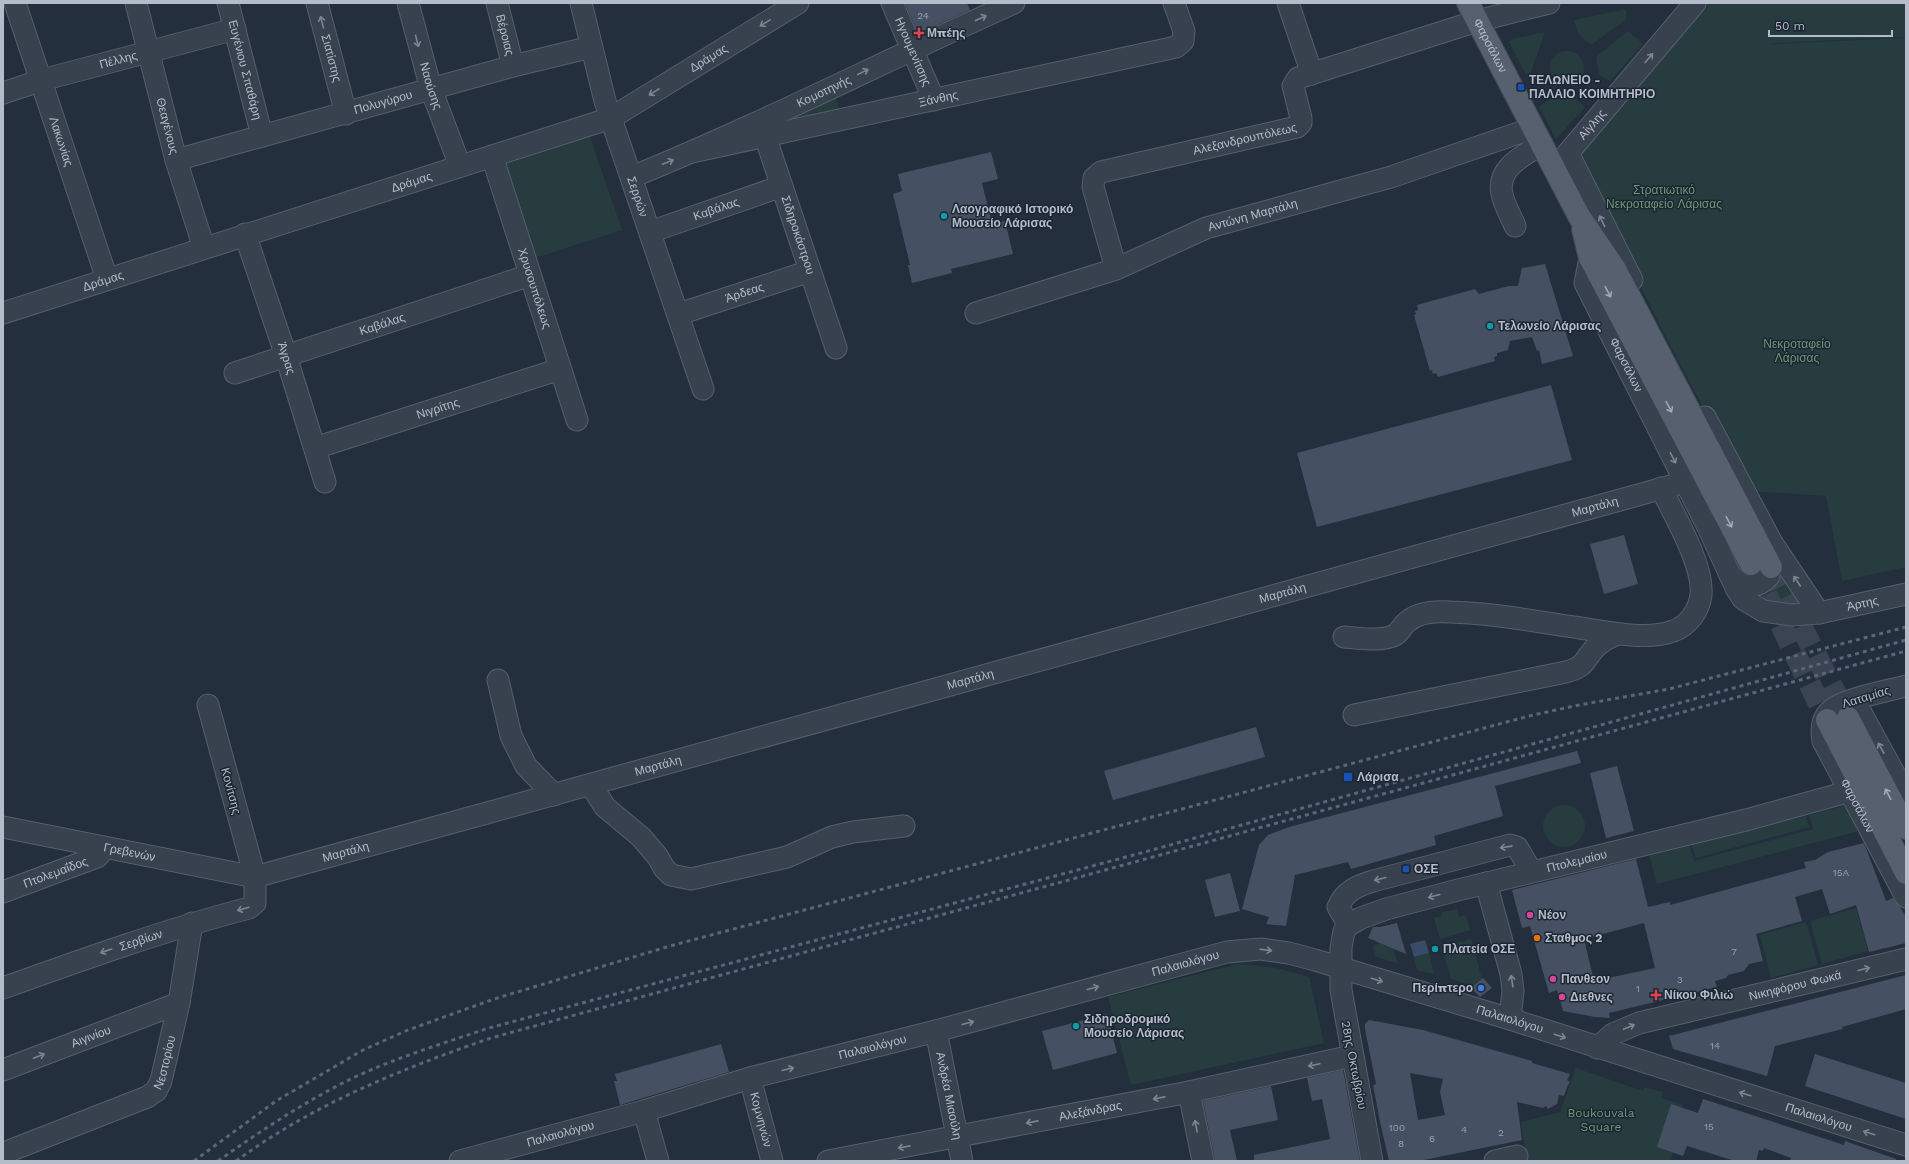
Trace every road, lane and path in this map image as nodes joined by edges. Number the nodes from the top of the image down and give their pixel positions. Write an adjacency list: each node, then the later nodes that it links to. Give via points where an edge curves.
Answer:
1 (15, 3): 22 (street, Λακωνίας)
2 (136, 3): 19 (street, Θεαγένους)
3 (228, 3): 16 (street, Ευγένιου Σπαθάρη)
4 (317, 3): 26 (street, Σιατίστης, one-way to 4)
5 (408, 3): 23 (street, Ναούσης, one-way to 23)
6 (497, 3): 20 (street, Βέροιας)
7 (581, 3): 17 (street, Σερρών)
8 (798, 3): 27 (street, Δράμας, one-way to 27)
9 (892, 3): 18 (street, Ηγουμενίτσης)
10 (1014, 3): 18 (street, Κομοτηνής, one-way to 10)
11 (1174, 3): 25 (street, Ξάνθης, via 1184,31 1183,41 1176,47)
12 (1288, 3): 21 (street)
13 (1549, 3): 15 (street, Αλεξανδρουπόλεως)
14 (1695, 3): 31 (street, Αίγλης, one-way to 14)
15 (1472, 12): 21 (street, Αλεξανδρουπόλεως); 30 (main road, Φαρσάλων)
16 (235, 29): 19 (street, Πέλλης); 29 (street, Ευγένιου Σπαθάρη)
17 (591, 47): 20 (street, Πολυγύρου); 27 (street, Σερρών)
18 (911, 49): 25 (street, Ηγουμενίτσης); 28 (street, Κομοτηνής, one-way to 18)
19 (148, 52): 22 (street, Πέλλης); 33 (street, Θεαγένους)
20 (513, 66): 23 (street, Πολυγύρου)
21 (1312, 74): 43 (street, Αλεξανδρουπόλεως, via 1298,78 1293,86 1301,118 1301,123 1297,127 1101,172 1094,178 1093,187)
22 (42, 80): 24 (street, Πέλλης); 46 (street, Λακωνίας)
23 (431, 89): 26 (street, Πολυγύρου); 34 (street, Ναούσης)
24 (3, 93)
25 (934, 100): 28 (street, Ξάνθης)
26 (346, 114): 29 (street, Πολυγύρου)
27 (611, 118): 32 (street, Δράμας); 35 (street, Σερρών)
28 (763, 130): 35 (street, Κομοτηνής, one-way to 28, via 692,152); 37 (street, Σιδηροκάστρου)
29 (262, 136): 33 (street, Πολυγύρου)
30 (1537, 136): 36 (main road, Φαρσάλων); 38 (street, via 1504,176 1501,194); 43 (street, Αντώνη Μαρτάλη, via 1206,228)
31 (1568, 153): 36 (street, Αίγλης); 62 (street, one-way to 31, via 1625,268)
32 (492, 156): 34 (street, Δράμας); 45 (street, Χρυσουπόλεως)
33 (176, 160): 41 (street, Θεαγένους)
34 (460, 166): 40 (street, Δράμας)
35 (632, 176): 39 (street, Σερρών)
36 (1560, 178): 42 (main road, Φαρσάλων)
37 (782, 186): 39 (street, Καβάλας); 44 (street, Σιδηροκάστρου)
38 (1515, 226)
39 (650, 232): 49 (street, Σερρών)
40 (245, 234): 41 (street, Δράμας); 51 (street, Άγρας)
41 (204, 248): 46 (street, Δράμας)
42 (1598, 256): 58 (street, Φαρσάλων, one-way to 58, via 1585,283); 63 (main road, Φαρσάλων)
43 (1116, 269): 48 (street, Αντώνη Μαρτάλη)
44 (810, 271): 49 (street, Άρδεας); 50 (street, Σιδηροκάστρου)
45 (530, 275): 51 (street, Καβάλας); 52 (street, Χρυσουπόλεως)
46 (107, 279): 47 (street, Δράμας)
47 (3, 313)
48 (976, 313)
49 (679, 314): 54 (street, Σερρών)
50 (836, 348)
51 (286, 356): 53 (street, Καβάλας); 56 (street, Άγρας)
52 (560, 369): 55 (street, Χρυσουπόλεως); 56 (street, Νιγρίτης)
53 (235, 373)
54 (703, 389)
55 (578, 420)
56 (315, 448): 57 (street, Άγρας)
57 (325, 482)
58 (1685, 482): 59 (street, Μαρτάλη); 60 (street, Φαρσάλων)
59 (1661, 488): 61 (street); 74 (street, Μαρτάλη)
60 (1708, 527): 61 (street); 64 (street, Φαρσάλων)
61 (1686, 538): 67 (street, via 1698,568 1701,593 1698,609 1687,623 1673,632)
62 (1772, 544): 64 (street, via 1769,576 1763,581 1744,586 1737,583); 66 (street, one-way to 62)
63 (1761, 565)
64 (1730, 574): 66 (street, Φαρσάλων, via 1743,599 1758,609 1780,615)
65 (1906, 594): 66 (street, Άρτης)
66 (1819, 613)
67 (1618, 634): 68 (street, via 1449,611 1418,616 1408,621 1394,636 1387,638); 73 (street, via 1604,640 1582,666 1566,672)
68 (1344, 637)
69 (498, 680): 77 (street, via 511,736 526,766)
70 (1906, 686): 72 (street, Λαταμίας)
71 (208, 705): 85 (street, Κονίτσης)
72 (1839, 713): 75 (street, Φαρσάλων, via 1822,726 1823,741); 76 (street, one-way to 72); 80 (main road, one-way to 72); 84 (main road, Φαρσάλων)
73 (1354, 715)
74 (591, 785): 77 (street, Μαρτάλη); 78 (street, via 605,807 641,837 671,875 679,877 691,878 780,859 832,837 853,832)
75 (1850, 791): 83 (street, Πτολεμαίου, via 1746,820); 89 (street, Φαρσάλων)
76 (1906, 794)
77 (554, 795): 85 (street, Μαρτάλη)
78 (904, 826)
79 (3, 827): 81 (street, Γρεβενών)
80 (1906, 828)
81 (105, 848): 85 (street, Γρεβενών); 88 (street, Πτολεμαΐδος, via 97,857)
82 (1445, 862): 83 (street, one-way to 82, via 1517,847 1510,845); 87 (street); 91 (street, one-way to 91, via 1373,881 1353,889 1343,897 1338,906)
83 (1531, 871): 86 (street, Πτολεμαίου)
84 (1906, 873)
85 (255, 878): 90 (street, Σερβίων, one-way to 90, via 255,903 249,908)
86 (1486, 883): 87 (street, Πτολεμαίου); 96 (street, one-way to 86, via 1513,995 1511,974)
87 (1458, 890): 91 (street, Πτολεμαίου, one-way to 91, via 1386,909)
88 (3, 892)
89 (1906, 897)
90 (192, 923): 94 (street, Σερβίων, one-way to 94); 95 (street, Νεστορίου)
91 (1349, 924): 93 (street, via 1342,939)
92 (1906, 958): 98 (street, Νικηφόρου Φωκά, one-way to 92, via 1613,1034 1639,1023)
93 (1340, 969): 96 (street, Παλαιολόγου, one-way to 96); 97 (street, Παλαιολόγου, one-way to 93, via 1227,952 1261,949 1289,953); 99 (street, 28ης Οκτωβρίου)
94 (3, 988)
95 (179, 1003): 100 (street, Αιγινίου, one-way to 95); 106 (street, Νεστορίου, via 161,1081 156,1091 147,1097)
96 (1510, 1019): 98 (street, Παλαιολόγου, one-way to 98)
97 (936, 1031): 101 (street, Παλαιολόγου, one-way to 97); 104 (street, Ανδρέα Μιαούλη)
98 (1597, 1048): 105 (street, Παλαιολόγου, one-way to 98)
99 (1352, 1056): 102 (street, Αλεξάνδρας, one-way to 102); 115 (street, 28ης Οκτωβρίου)
100 (3, 1070)
101 (750, 1078): 103 (street, Παλαιολόγου); 111 (street, Κομνηνών)
102 (1189, 1092): 104 (street, Αλεξάνδρας, one-way to 104); 114 (street, one-way to 102)
103 (644, 1111): 108 (street, Παλαιολόγου); 110 (street)
104 (957, 1137): 112 (street, Αλεξάνδρας, one-way to 112); 113 (street, Ανδρέα Μιαούλη)
105 (1906, 1145)
106 (8, 1150)
107 (1517, 1156): 116 (street)
108 (490, 1157): 109 (street, Παλαιολόγου)
109 (460, 1161)
110 (658, 1161)
111 (772, 1161)
112 (828, 1161)
113 (962, 1161)
114 (1203, 1161)
115 (1372, 1161)
116 (1495, 1161)

